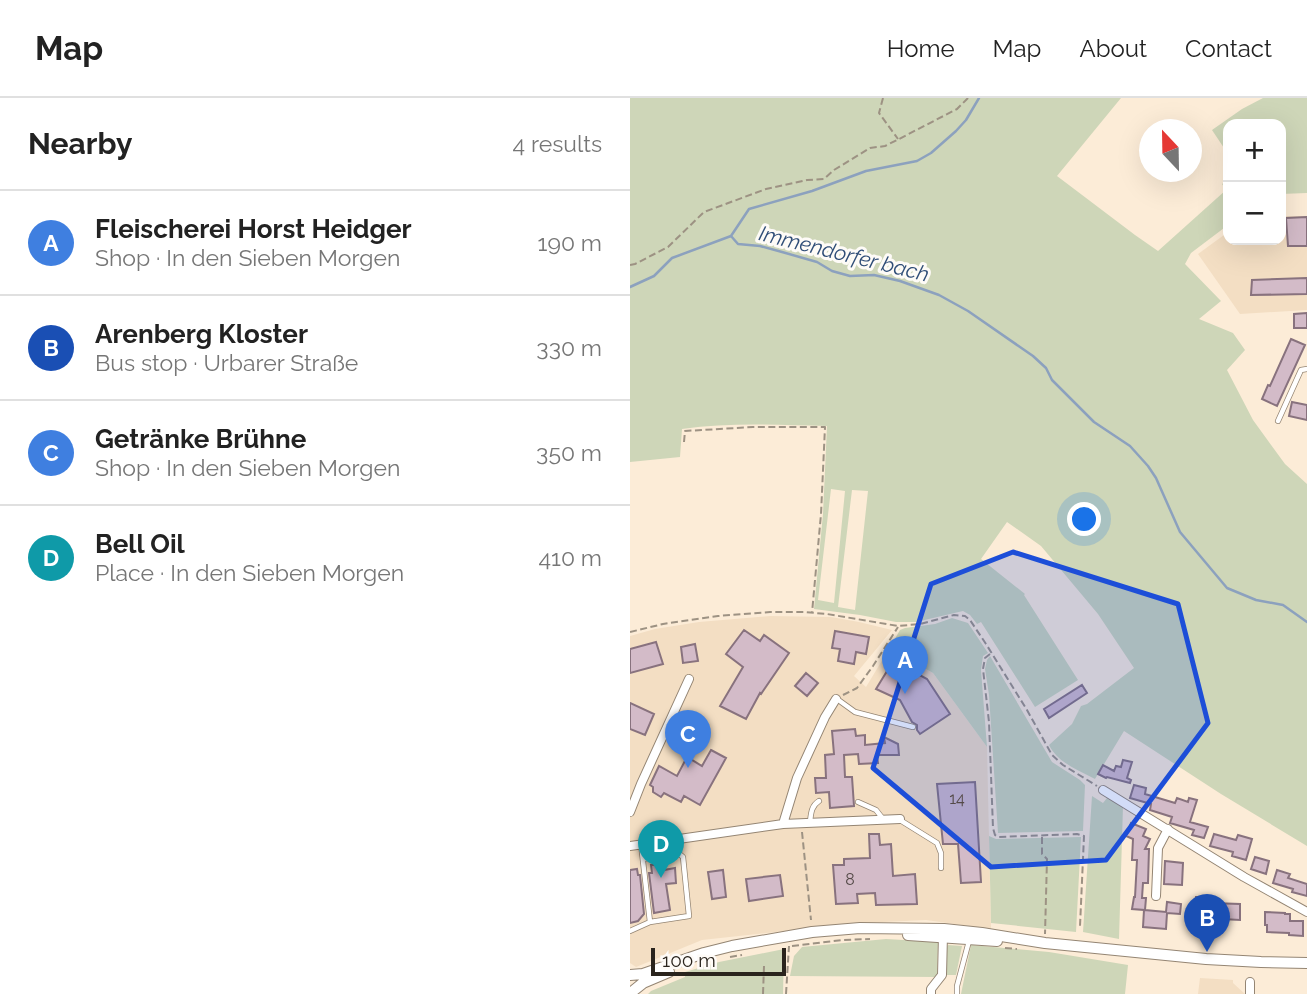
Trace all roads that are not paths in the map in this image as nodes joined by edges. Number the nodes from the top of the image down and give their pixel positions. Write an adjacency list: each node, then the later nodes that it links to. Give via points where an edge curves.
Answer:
1 (1307, 369): 2 (lane, via 1301,370)
2 (1278, 421)
3 (689, 679): 9 (street)
4 (836, 699): 5 (lane, via 855,712); 13 (street, via 797,778)
5 (913, 727)
6 (1103, 790): 14 (street)
7 (819, 801): 12 (lane)
8 (858, 802): 10 (lane, via 876,810)
9 (630, 812)
10 (883, 820): 11 (street); 12 (street)
11 (900, 820): 18 (lane, via 937,843)
12 (806, 822): 13 (street)
13 (783, 824): 15 (street)
14 (1168, 829): 19 (street, via 1158,848); 20 (street)
15 (641, 844): 16 (street); 17 (lane)
16 (630, 845)
17 (643, 859): 21 (lane); 21 (lane, via 677,852 683,857 689,916)
18 (941, 868)
19 (1156, 896)
20 (1307, 912)
21 (650, 922): 22 (lane)
22 (630, 931)
23 (944, 934): 24 (main road); 25 (main road, via 982,933); 27 (main road, via 860,928 812,932 717,950); 29 (main road, via 882,933 734,951 647,981); 30 (street, via 942,975)
24 (969, 940): 25 (main road); 31 (lane)
25 (1045, 943): 26 (main road, via 1206,959)
26 (1307, 963)
27 (630, 976): 29 (main road)
28 (1250, 982): 32 (street)
29 (633, 992)
30 (931, 994)
31 (957, 994)
32 (1250, 994)

